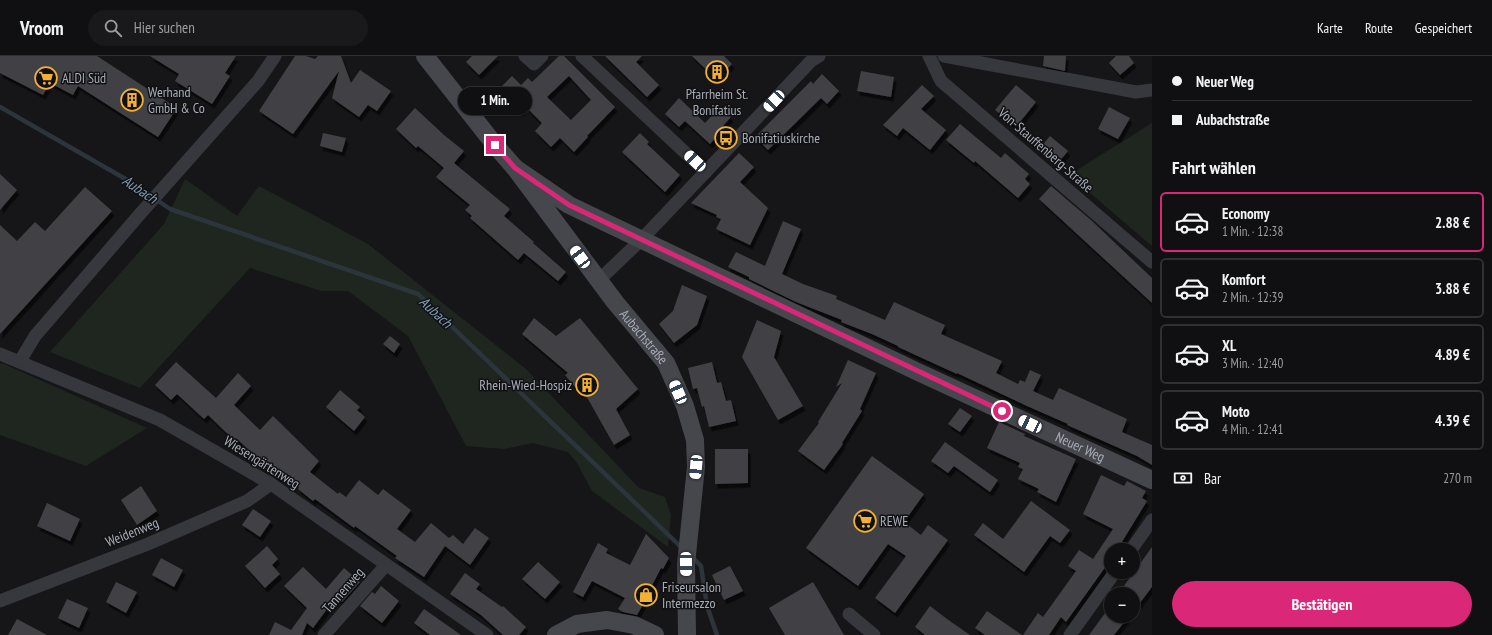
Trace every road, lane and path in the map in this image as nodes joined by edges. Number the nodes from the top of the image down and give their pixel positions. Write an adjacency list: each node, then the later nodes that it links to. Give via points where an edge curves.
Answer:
1 (275, 56): 16 (street, via 258,81 34,336)
2 (425, 56): 10 (street, Aubachstraße)
3 (526, 56): 4 (street, via 534,64)
4 (542, 56)
5 (582, 56): 11 (street)
6 (819, 56): 11 (street, via 811,61)
7 (929, 56): 13 (street, Von-Stauffenberg-Straße, via 941,81)
8 (944, 56): 9 (street, via 1136,92)
9 (1152, 90)
10 (515, 168): 12 (street, Neuer Weg, via 569,205); 14 (street, Aubachstraße)
11 (706, 172): 12 (street)
12 (641, 240): 14 (street); 17 (street, Neuer Weg)
13 (1152, 262)
14 (598, 281): 29 (street, Aubachstraße, via 666,363 685,406 695,440 696,467 686,564)
15 (0, 354): 16 (street, Wiesengärtenweg)
16 (20, 361): 18 (street, Wiesengärtenweg, via 160,420)
17 (1152, 480)
18 (271, 484): 21 (street, Wiesengärtenweg); 23 (street, Weidenweg, via 247,501 148,544)
19 (1152, 520): 20 (street)
20 (1136, 543)
21 (386, 565): 25 (street, Tannenweg); 26 (street, Wiesengärtenweg)
22 (1110, 579): 31 (street)
23 (0, 602)
24 (849, 614): 30 (street)
25 (324, 635)
26 (487, 635)
27 (556, 635): 28 (street, via 576,624 607,620 634,625)
28 (655, 635)
29 (686, 635)
30 (874, 635)
31 (1070, 635)

